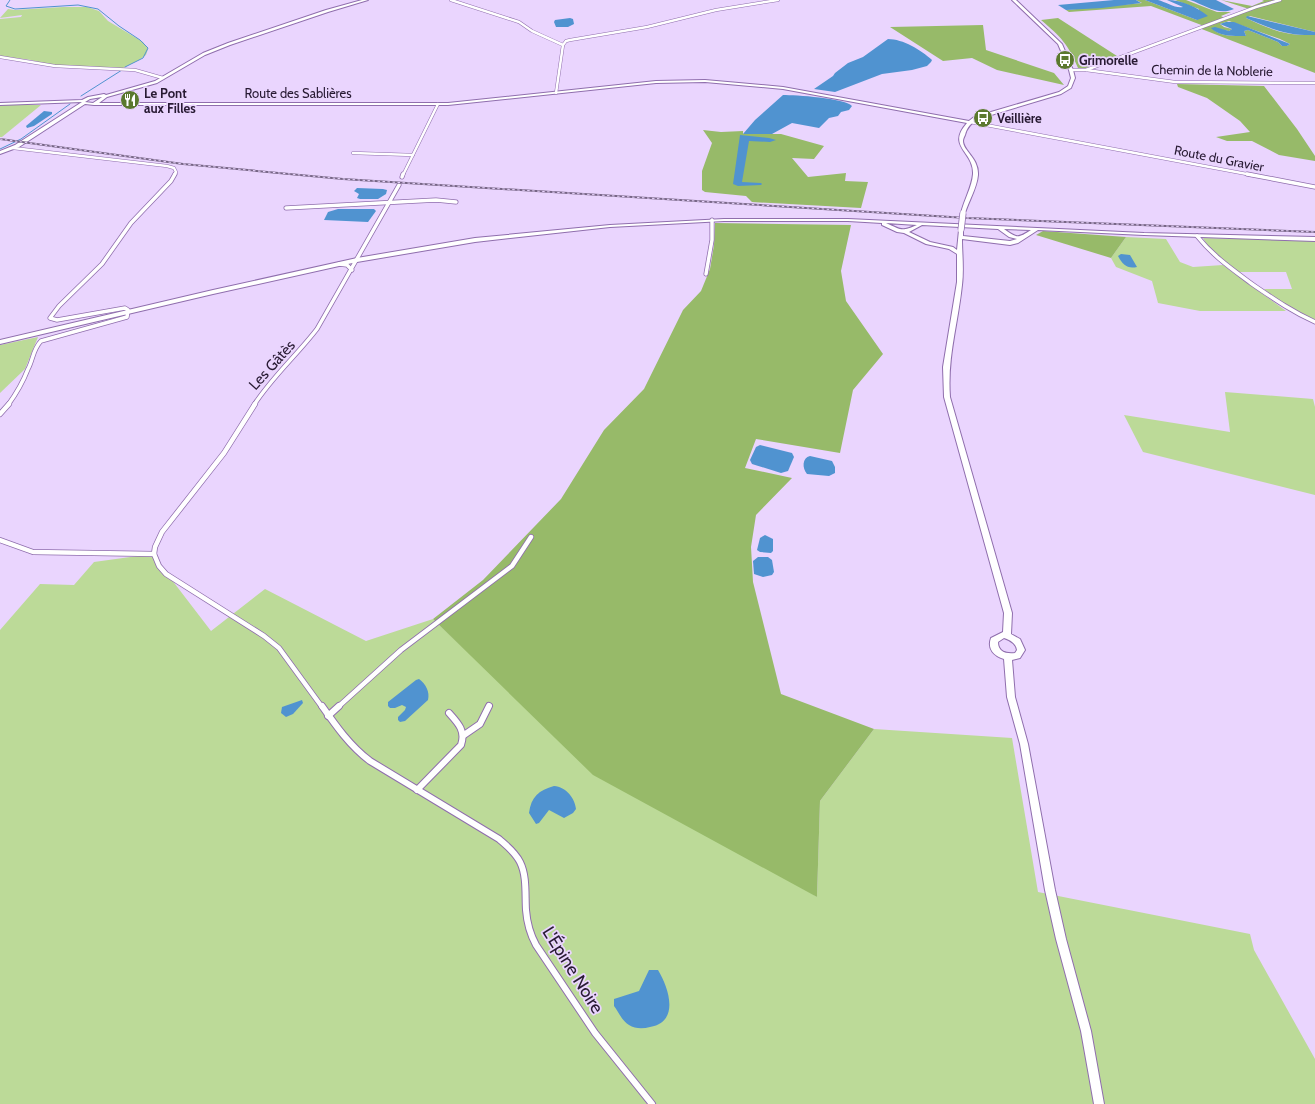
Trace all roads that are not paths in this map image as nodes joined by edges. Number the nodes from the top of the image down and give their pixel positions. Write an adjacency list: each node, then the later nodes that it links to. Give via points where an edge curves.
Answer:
1 (366, 0): 12 (street, via 229,44 204,54)
2 (451, 0): 7 (street, via 519,22 532,32)
3 (778, 0): 6 (street)
4 (1014, 0): 10 (street, via 1060,44)
5 (1280, 0): 11 (street)
6 (566, 41): 7 (street); 8 (street)
7 (556, 42): 8 (street)
8 (563, 46): 14 (street)
9 (0, 57): 12 (street, via 55,66 136,70)
10 (1071, 70): 11 (street); 23 (street, via 1072,85 1063,92)
11 (1086, 70): 13 (street, Chemin de la Noblerie, via 1175,82)
12 (163, 78): 15 (street)
13 (1315, 83)
14 (556, 93): 20 (street, Route des Sablières); 21 (street, Route des Sablières, via 667,81 705,81 783,88)
15 (99, 99): 16 (street); 18 (street); 19 (street, Route des Sablières)
16 (84, 101): 17 (street); 18 (street); 22 (street)
17 (0, 104)
18 (92, 104): 19 (street, Route des Sablières); 22 (street)
19 (119, 104): 20 (street, Route des Sablières)
20 (438, 104): 28 (street)
21 (926, 112): 23 (street); 23 (street)
22 (63, 116): 25 (street)
23 (973, 120): 24 (street); 24 (street); 50 (street, bridge, via 962,131 963,148 973,161 974,181 963,213)
24 (997, 126): 31 (street, Route du Gravier)
25 (15, 147): 26 (street); 58 (street, via 166,166 176,170 176,174 128,227 102,264 50,318 56,320 125,308)
26 (0, 153)
27 (353, 153): 28 (street)
28 (413, 155): 29 (street)
29 (402, 177)
30 (399, 185): 33 (street, Les Gâtès)
31 (1315, 187)
32 (456, 202): 33 (street, via 436,200)
33 (390, 203): 34 (street); 54 (street, Les Gâtès)
34 (286, 208)
35 (712, 220): 36 (street); 54 (street, via 617,225 524,234); 57 (street)
36 (833, 220): 37 (street); 42 (street, via 881,224)
37 (896, 222): 38 (street); 42 (street)
38 (906, 222): 39 (street); 44 (street)
39 (922, 224): 40 (street); 44 (street)
40 (998, 227): 41 (street); 46 (street)
41 (1013, 227): 43 (street); 46 (street, via 1009,229)
42 (894, 228): 44 (street, via 905,232)
43 (1020, 228): 45 (street); 47 (street, via 1025,230)
44 (912, 231): 52 (street, via 928,243)
45 (1096, 231): 47 (street, via 1039,230); 48 (street)
46 (1009, 234): 47 (street); 51 (street)
47 (1025, 236): 51 (street, via 1016,242)
48 (1197, 236): 49 (street); 59 (street, via 1220,261 1291,311)
49 (1315, 239)
50 (960, 240): 51 (street); 52 (street); 53 (street)
51 (1006, 242)
52 (951, 248): 53 (street)
53 (960, 254): 65 (street, via 960,283 947,348 945,384 1008,613)
54 (357, 260): 55 (street); 56 (street, Les Gâtès)
55 (337, 264): 56 (street); 58 (street)
56 (352, 270): 64 (street, Les Gâtès, via 310,339 264,388 224,453 162,532)
57 (706, 274)
58 (128, 312): 60 (street); 61 (street, via 127,317 48,338 36,346 17,391)
59 (1315, 322)
60 (0, 342)
61 (0, 414)
62 (532, 536): 69 (street, via 512,566 401,650)
63 (0, 540): 64 (street, via 33,552)
64 (154, 554): 69 (street, L'Épine Noire, via 166,574 279,648)
65 (1007, 636): 66 (street, via 1019,643 1021,650 1017,656); 66 (street, via 996,638 993,643 999,654)
66 (1008, 658): 73 (street, via 1011,697 1034,793 1050,890 1086,1031)
67 (489, 706): 70 (street, via 480,724)
68 (449, 712): 70 (street, via 462,727)
69 (328, 716): 71 (street, L'Épine Noire, via 357,751)
70 (464, 735): 71 (street, via 461,745)
71 (417, 790): 72 (street, L'Épine Noire, via 499,839 512,850 521,864 524,877 525,918 532,938 592,1029)
72 (652, 1104)
73 (1099, 1104)

